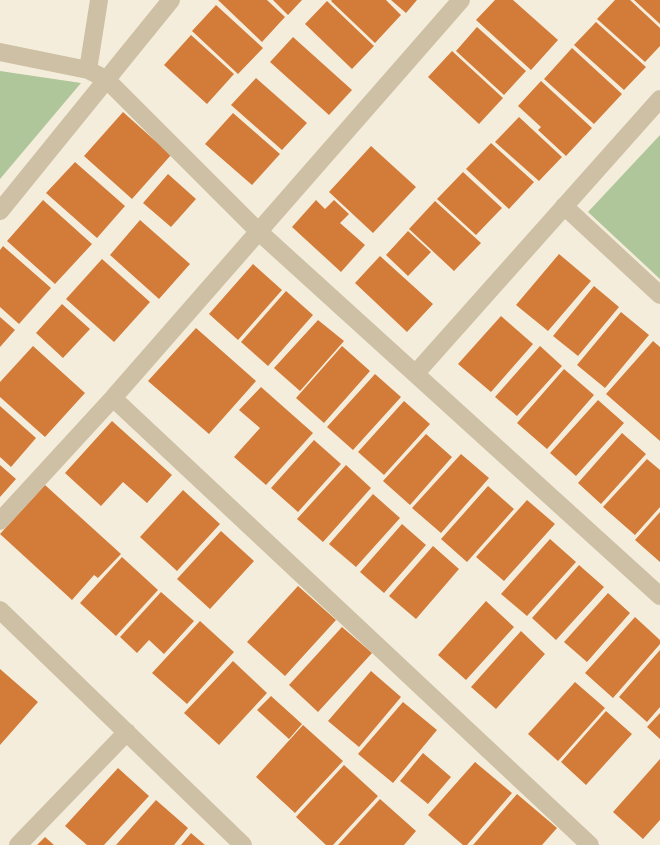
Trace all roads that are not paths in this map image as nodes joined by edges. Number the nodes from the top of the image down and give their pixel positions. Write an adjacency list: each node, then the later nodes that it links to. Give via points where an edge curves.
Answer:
1 (99, 0): 5 (street)
2 (171, 0): 6 (street)
3 (461, 0): 10 (street)
4 (0, 52): 5 (street)
5 (88, 70): 6 (street)
6 (106, 79): 9 (street); 10 (street)
7 (660, 99): 8 (street)
8 (564, 207): 11 (street); 12 (street)
9 (0, 211)
10 (258, 231): 12 (street); 13 (street)
11 (660, 296)
12 (416, 373): 15 (street)
13 (113, 398): 14 (street); 20 (street)
14 (0, 521)
15 (660, 596)
16 (0, 610): 17 (street)
17 (127, 732): 18 (street); 19 (street)
18 (18, 845)
19 (243, 845)
20 (590, 845)

